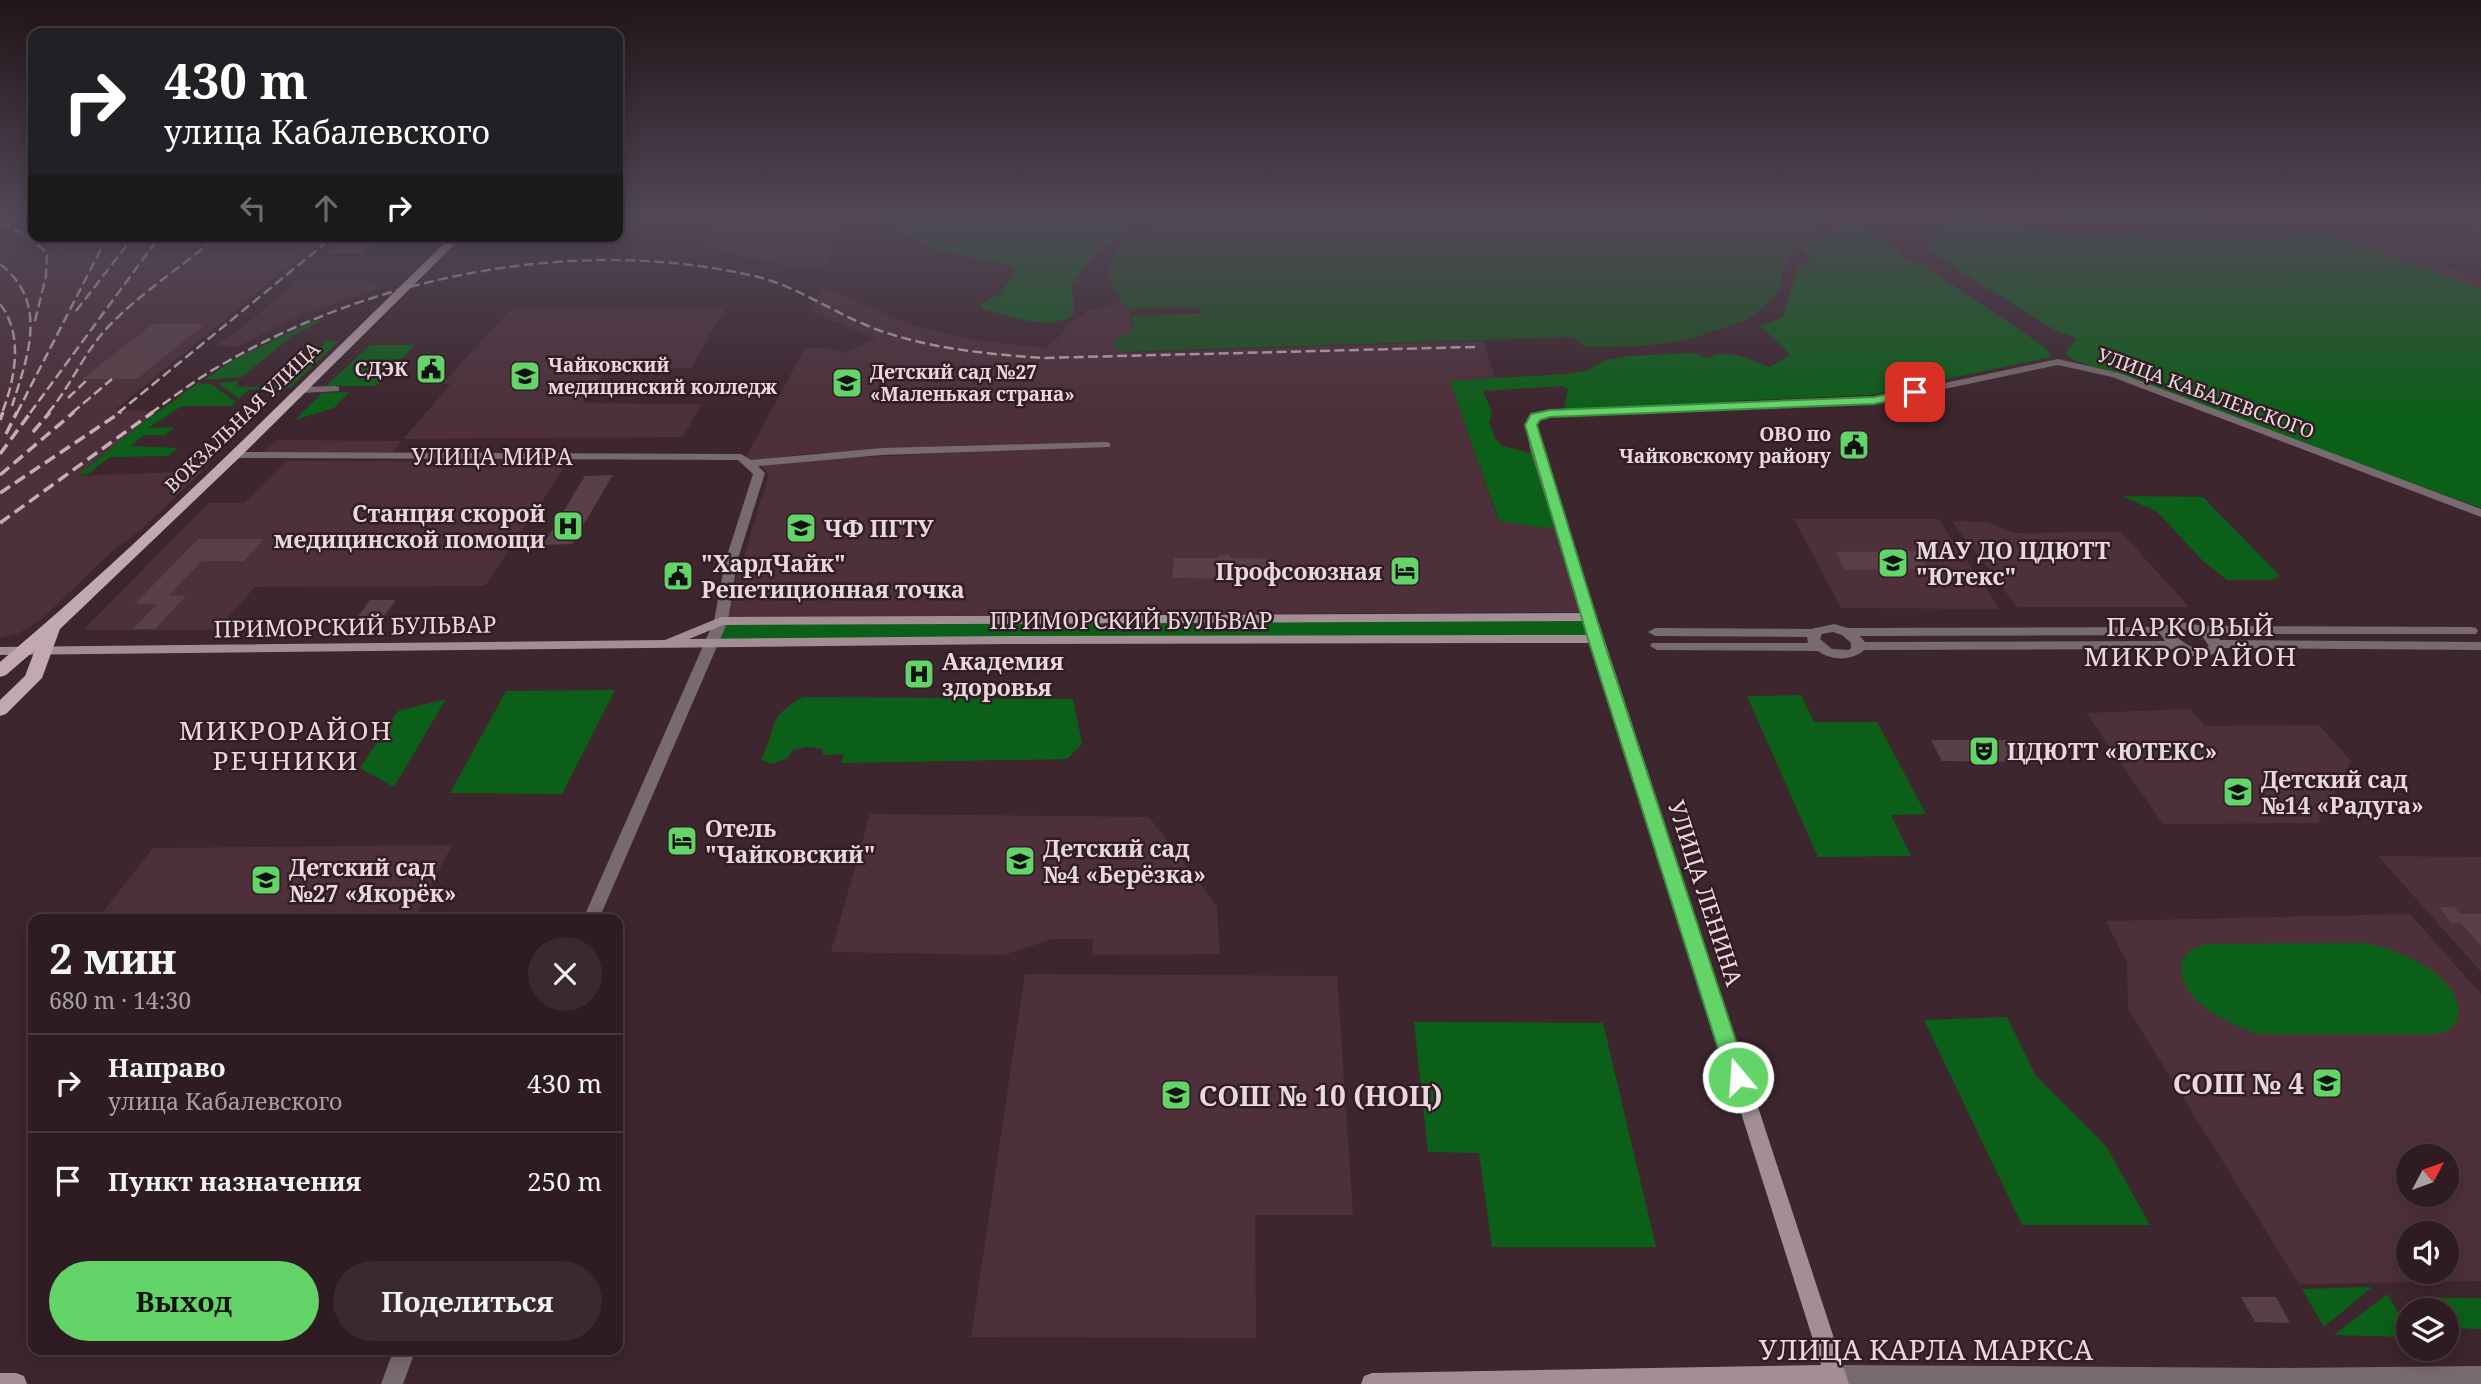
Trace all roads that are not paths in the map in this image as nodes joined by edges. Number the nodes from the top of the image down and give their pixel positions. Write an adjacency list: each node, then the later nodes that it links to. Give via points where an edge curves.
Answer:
1 (413, 281): 3 (main road, ВОКЗАЛЬНАЯ УЛИЦА)
2 (335, 389): 3 (street)
3 (302, 390): 6 (main road, ВОКЗАЛЬНАЯ УЛИЦА)
4 (1536, 417): 8 (street, УЛИЦА КАБАЛЕВСКОГО, via 1874,401 2070,363 2115,375); 9 (street, УЛИЦА ЛЕНИНА, via 1531,425 1536,449)
5 (1105, 445): 7 (street, УЛИЦА МИРА, via 801,457)
6 (234, 455): 7 (street, УЛИЦА МИРА, via 741,457); 11 (main road, ВОКЗАЛЬНАЯ УЛИЦА)
7 (749, 464): 10 (street, via 759,473 730,562)
8 (2481, 513)
9 (1590, 617): 10 (street, ПРИМОРСКИЙ БУЛЬВАР); 16 (street, УЛИЦА ЛЕНИНА)
10 (720, 621): 19 (street); 20 (street, ПРИМОРСКИЙ БУЛЬВАР)
11 (52, 627): 26 (main road, ВОКЗАЛЬНАЯ УЛИЦА); 27 (main road, ВОКЗАЛЬНАЯ УЛИЦА)
12 (2201, 630): 13 (street, via 2176,625); 15 (street); 21 (street)
13 (2167, 631): 14 (street); 22 (street)
14 (1847, 632): 18 (street, via 1827,628); 23 (street)
15 (2471, 632)
16 (1596, 639): 19 (street, ПРИМОРСКИЙ БУЛЬВАР); 33 (street, УЛИЦА ЛЕНИНА)
17 (1656, 639): 18 (street)
18 (1816, 640): 23 (street, via 1842,655 1852,654)
19 (712, 643): 20 (street, ПРИМОРСКИЙ БУЛЬВАР); 30 (street)
20 (666, 644): 27 (street, ПРИМОРСКИЙ БУЛЬВАР)
21 (2217, 644): 22 (street, via 2202,653); 24 (street)
22 (2176, 645): 23 (street)
23 (1859, 646)
24 (2481, 646)
25 (0, 651): 26 (street)
26 (24, 651): 27 (street); 28 (main road, ВОКЗАЛЬНАЯ УЛИЦА)
27 (44, 651): 29 (main road, ВОКЗАЛЬНАЯ УЛИЦА, via 33,678)
28 (0, 671)
29 (0, 710)
30 (594, 914)
31 (403, 1355): 37 (street)
32 (2481, 1377): 33 (street, УЛИЦА КАРЛА МАРКСА)
33 (1837, 1380): 34 (street, УЛИЦА КАРЛА МАРКСА)
34 (1693, 1382): 38 (street, УЛИЦА КАРЛА МАРКСА)
35 (0, 1384): 36 (street)
36 (16, 1384)
37 (391, 1384)
38 (1372, 1384)

